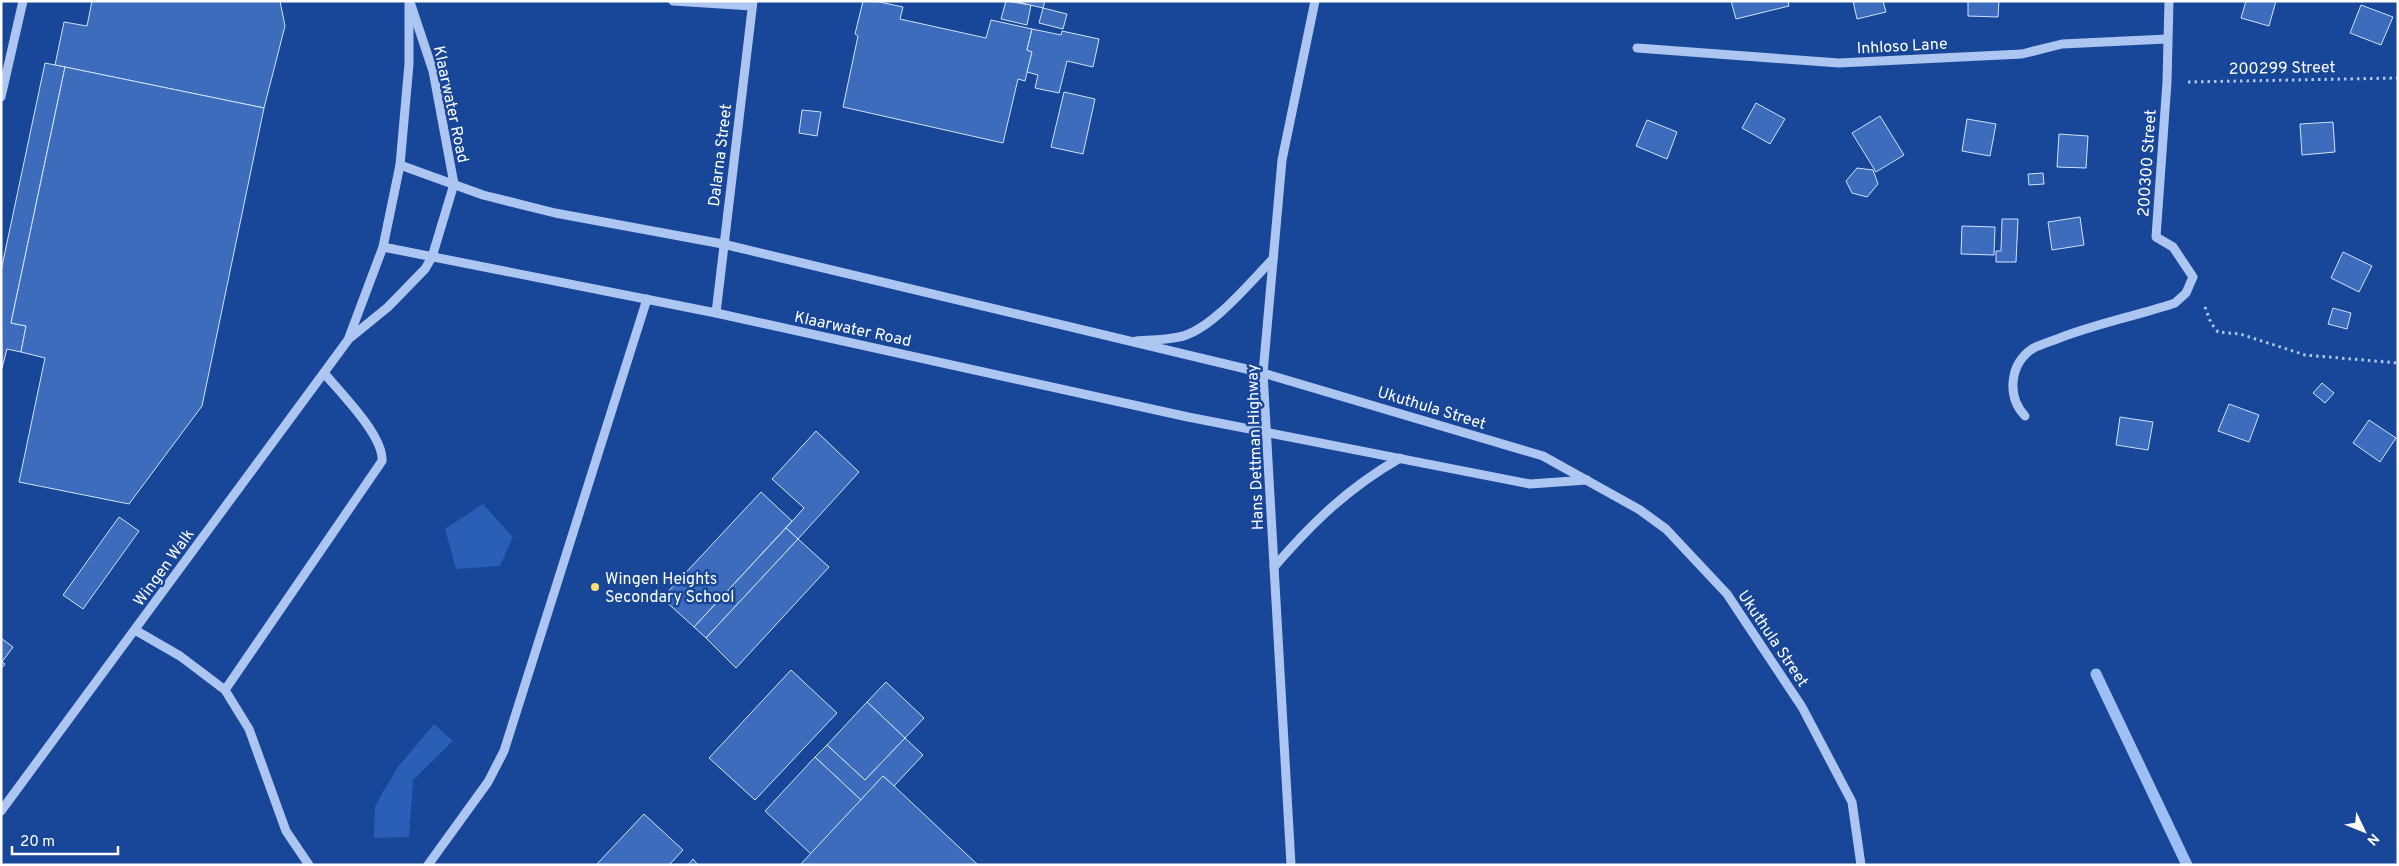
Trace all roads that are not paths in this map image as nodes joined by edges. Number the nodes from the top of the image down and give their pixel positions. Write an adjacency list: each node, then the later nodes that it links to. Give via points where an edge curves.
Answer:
1 (23, 1): 9 (street)
2 (410, 1): 11 (street, Klaarwater Road); 12 (street, Klaarwater Road, via 433,71)
3 (673, 1): 6 (street)
4 (1315, 1): 16 (street, Hans Dettman Highway, via 1282,160)
5 (2169, 1): 7 (street, 200300 Street)
6 (753, 4): 13 (street, Dalarna Street)
7 (2167, 39): 8 (street, Inhloso Lane, via 2062,44 2022,54 1840,63); 23 (street, 200300 Street, via 2156,236 2173,247 2193,277 2186,292 2175,303 2067,335 2032,349 2021,359 2012,387 2013,400)
8 (1637, 48)
9 (4, 74): 10 (street)
10 (1, 97)
11 (400, 165): 12 (street, Klaarwater Road); 14 (street, Klaarwater Road)
12 (454, 184): 13 (street, Klaarwater Road, via 555,213); 15 (street, Klaarwater Road)
13 (722, 244): 18 (street, Dalarna Street); 20 (street, Klaarwater Road)
14 (383, 247): 15 (street, Klaarwater Road); 19 (street, Wingen Walk)
15 (432, 257): 17 (street, Klaarwater Road); 19 (street, Wingen Walk, via 425,269 388,307)
16 (1273, 259): 20 (street, via 1221,310 1190,333 1180,337); 22 (street, Hans Dettman Highway)
17 (647, 299): 18 (street, Klaarwater Road); 32 (street, via 504,751 488,782)
18 (716, 313): 24 (street, Klaarwater Road)
19 (348, 340): 21 (street, Wingen Walk)
20 (1128, 342): 22 (street, Klaarwater Road)
21 (324, 373): 28 (street, Wingen Walk); 29 (street, via 359,414 380,446 382,461)
22 (1264, 373): 24 (street, Hans Dettman Highway); 26 (street, Ukuthula Street, via 1543,456)
23 (2025, 416)
24 (1266, 432): 25 (street); 27 (street, Hans Dettman Highway)
25 (1400, 458): 26 (street, via 1530,484); 27 (street, via 1370,476 1322,514)
26 (1588, 480): 34 (street, Ukuthula Street, via 1666,529 1726,594 1802,707 1852,802)
27 (1274, 567): 33 (street, Hans Dettman Highway)
28 (135, 630): 29 (street, via 180,656); 30 (street, Wingen Walk)
29 (224, 690): 31 (street, via 248,730 286,832)
30 (1, 811)
31 (309, 865)
32 (428, 865)
33 (1291, 865)
34 (1860, 865)

